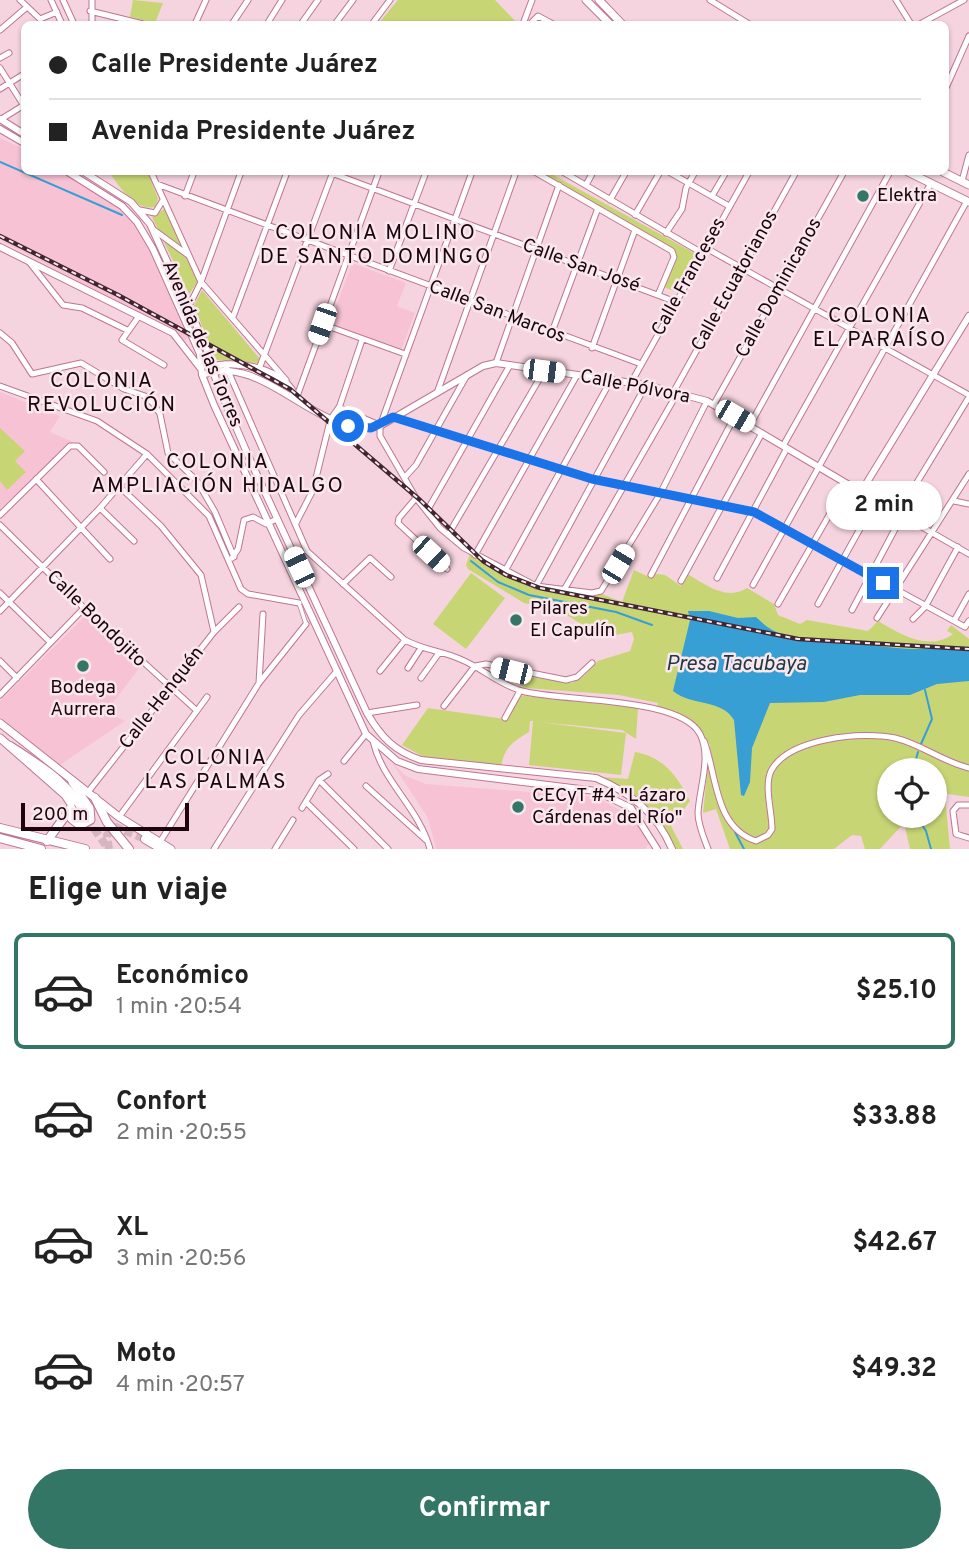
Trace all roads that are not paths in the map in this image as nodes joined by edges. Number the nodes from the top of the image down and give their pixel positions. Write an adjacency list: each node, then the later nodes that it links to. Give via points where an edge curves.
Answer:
1 (20, 0): 17 (street)
2 (51, 0): 19 (street)
3 (63, 0): 21 (street)
4 (92, 0): 18 (street)
5 (205, 0): 24 (street)
6 (248, 0): 25 (street)
7 (282, 0): 26 (street)
8 (318, 0): 27 (street)
9 (353, 0): 28 (street)
10 (389, 0): 29 (street)
11 (532, 0): 30 (street)
12 (586, 0): 33 (main road)
13 (599, 0): 34 (main road)
14 (710, 0): 35 (street)
15 (896, 0): 36 (street)
16 (964, 0): 37 (street)
17 (27, 7): 19 (street, via 40,19); 38 (street)
18 (90, 11): 22 (street); 23 (street)
19 (57, 12): 20 (street)
20 (61, 21)
21 (73, 21)
22 (92, 21)
23 (130, 21)
24 (196, 21)
25 (234, 21)
26 (269, 21)
27 (303, 21)
28 (337, 21)
29 (374, 21)
30 (524, 21)
31 (533, 21): 32 (street, via 538,16)
32 (547, 21)
33 (607, 21)
34 (619, 21)
35 (744, 21)
36 (909, 21)
37 (926, 21)
38 (0, 30)
39 (969, 36): 44 (street)
40 (9, 53): 41 (street)
41 (0, 58)
42 (0, 68): 45 (street)
43 (21, 76): 45 (street)
44 (949, 81)
45 (9, 82): 46 (street); 47 (street)
46 (0, 89)
47 (21, 101)
48 (21, 108): 49 (street)
49 (0, 120): 51 (street)
50 (0, 128): 52 (street)
51 (21, 132)
52 (21, 141)
53 (969, 155): 82 (street)
54 (73, 175): 145 (street, Avenida de las Torres, via 122,206 137,222 187,323)
55 (88, 175): 95 (street, Avenida de las Torres)
56 (152, 175): 83 (street)
57 (193, 175): 87 (street)
58 (240, 175): 96 (street)
59 (286, 175): 99 (street)
60 (331, 175): 104 (street)
61 (340, 175): 86 (street, Calle San José)
62 (378, 175): 86 (street)
63 (425, 175): 92 (street)
64 (471, 175): 98 (street)
65 (515, 175): 102 (street)
66 (540, 175): 85 (street)
67 (568, 175): 84 (street)
68 (591, 175): 84 (street)
69 (624, 175): 90 (street)
70 (658, 175): 97 (street)
71 (674, 175): 80 (street)
72 (693, 175): 80 (street)
73 (724, 175): 88 (street)
74 (747, 175): 93 (street, Calle Franceses)
75 (794, 175): 112 (street, Calle Ecuatorianos)
76 (842, 175): 117 (street, Calle Dominicanos)
77 (888, 175): 122 (street)
78 (914, 175): 81 (main road)
79 (949, 175): 82 (main road)
80 (689, 183): 88 (street); 103 (street, via 682,209)
81 (931, 183): 91 (main road); 128 (street)
82 (965, 183)
83 (157, 184): 87 (street, Calle San Marcos); 89 (street)
84 (586, 185): 90 (street)
85 (559, 186): 94 (street); 106 (street)
86 (373, 188): 92 (street, Calle San José); 108 (street)
87 (185, 196): 96 (street, Calle San Marcos)
88 (712, 196): 93 (street)
89 (163, 200): 95 (street, via 155,213); 109 (street)
90 (610, 200): 97 (street)
91 (968, 202): 134 (street)
92 (414, 203): 98 (street, Calle San José); 113 (street)
93 (729, 206): 107 (street, Calle Franceses)
94 (598, 208): 101 (street); 111 (street)
95 (140, 210): 100 (street, Avenida de las Torres)
96 (226, 210): 99 (street, Calle San Marcos); 115 (street)
97 (635, 215): 103 (street)
98 (454, 219): 102 (street, Calle San José); 116 (street)
99 (265, 224): 104 (street, Calle San Marcos); 125 (street)
100 (152, 229): 109 (street); 121 (street, Avenida de las Torres)
101 (635, 230): 114 (street); 118 (street, via 674,257)
102 (494, 233): 106 (street, Calle San José); 119 (street)
103 (666, 233): 107 (street)
104 (307, 240): 108 (street, Calle San Marcos); 136 (street)
105 (0, 247): 110 (street)
106 (537, 249): 111 (street, Calle San José); 126 (street)
107 (704, 250): 112 (street); 120 (street, Calle Franceses)
108 (349, 256): 113 (street, Calle San Marcos); 127 (street)
109 (190, 257): 115 (street)
110 (29, 261): 123 (street); 129 (street, via 59,302)
111 (577, 264): 114 (street, Calle San José); 130 (street)
112 (742, 268): 117 (street); 154 (street, Calle Ecuatorianos)
113 (389, 271): 116 (street, Calle San Marcos)
114 (619, 279): 118 (street, Calle San José); 133 (street)
115 (201, 282): 121 (street); 125 (street)
116 (430, 286): 119 (street, Calle San Marcos); 135 (street)
117 (779, 289): 122 (street); 158 (street, Calle Dominicanos)
118 (658, 295): 120 (street, Calle San José)
119 (471, 302): 126 (street, Calle San Marcos); 155 (street)
120 (676, 302): 138 (street, Calle Franceses)
121 (188, 306): 142 (street, Avenida de las Torres)
122 (815, 309): 128 (street); 163 (street)
123 (139, 316): 129 (street); 145 (street, via 178,337)
124 (969, 316): 148 (street)
125 (233, 317): 136 (street)
126 (511, 317): 130 (street, Calle San Marcos); 137 (street)
127 (322, 324): 132 (street); 157 (street)
128 (851, 328): 134 (street); 168 (street)
129 (127, 330): 139 (street, via 124,342)
130 (552, 332): 133 (street, Calle San Marcos)
131 (0, 333): 209 (street, via 12,342 32,374 81,363 148,398 160,414 168,453 197,481 215,512)
132 (362, 340): 135 (street); 159 (street)
133 (593, 348): 138 (street, Calle San Marcos)
134 (886, 348): 148 (street); 172 (street)
135 (405, 354): 164 (street)
136 (265, 356): 143 (street); 151 (street)
137 (496, 363): 140 (street, Calle Pólvora); 146 (street)
138 (641, 364): 150 (street, Calle Franceses)
139 (164, 365)
140 (510, 365): 144 (street, Calle Pólvora); 167 (street)
141 (226, 367): 142 (street); 143 (street); 157 (street); 198 (street)
142 (213, 368): 145 (street); 196 (street, Avenida de las Torres)
143 (259, 369): 151 (street)
144 (544, 371): 147 (street, Calle Pólvora); 169 (street)
145 (202, 372): 197 (street, Avenida de las Torres)
146 (467, 375): 155 (street); 165 (street)
147 (577, 375): 149 (street, Calle Pólvora); 171 (street)
148 (933, 375): 156 (street); 183 (street)
149 (611, 380): 150 (street, Calle Pólvora); 173 (street)
150 (631, 383): 152 (street, Calle Pólvora)
151 (290, 385): 157 (street)
152 (646, 385): 154 (street, Calle Pólvora); 177 (street)
153 (0, 386): 170 (street, via 97,421)
154 (676, 392): 158 (street, Calle Pólvora); 181 (street, Calle Ecuatorianos)
155 (437, 393): 161 (street)
156 (969, 396): 194 (street)
157 (296, 399): 162 (street)
158 (710, 403): 160 (street, Calle Pólvora); 184 (street, Calle Dominicanos)
159 (339, 408): 162 (street); 164 (street)
160 (735, 416): 163 (street, Calle Pólvora); 186 (street)
161 (393, 417): 164 (street); 165 (street)
162 (330, 421): 164 (street, via 362,428); 198 (street, via 313,490)
163 (750, 425): 166 (street, Calle Pólvora)
164 (380, 426): 176 (street, via 380,436)
165 (436, 431): 167 (street); 176 (street)
166 (762, 433): 168 (street, Calle Pólvora); 190 (street)
167 (468, 442): 169 (street); 192 (street)
168 (785, 447): 172 (street, Calle Pólvora); 193 (street)
169 (499, 452): 171 (street); 203 (street)
170 (147, 454): 182 (street); 209 (street, via 204,509)
171 (528, 459): 173 (street); 208 (street)
172 (817, 466): 179 (street, Calle Pólvora); 201 (street)
173 (561, 469): 177 (street); 214 (street)
174 (104, 472): 178 (street, via 74,444)
175 (969, 474): 180 (street)
176 (405, 477): 185 (street)
177 (592, 479): 181 (street); 222 (street)
178 (36, 480): 195 (street); 200 (street)
179 (847, 484): 183 (street, Calle Pólvora); 205 (street)
180 (966, 485): 188 (street)
181 (624, 486): 184 (street); 223 (street, Calle Ecuatorianos)
182 (120, 487): 191 (street); 242 (street, via 161,526 201,575)
183 (861, 492): 187 (street, Calle Pólvora)
184 (660, 494): 186 (street); 223 (street, Calle Dominicanos, via 604,588 592,593)
185 (416, 498): 192 (street); 213 (street, via 398,523)
186 (690, 499): 190 (street); 215 (street)
187 (876, 500): 194 (street, Calle Pólvora); 211 (street)
188 (954, 501): 189 (street); 202 (street)
189 (969, 504)
190 (723, 505): 193 (street); 219 (street)
191 (100, 508): 200 (street); 204 (street)
192 (427, 511): 203 (street)
193 (754, 512): 201 (street); 218 (street)
194 (901, 513): 202 (street, Calle Pólvora); 216 (street)
195 (0, 515)
196 (277, 519): 197 (street); 257 (street, Avenida de las Torres)
197 (268, 523): 209 (street, via 253,517 244,520); 251 (street, Avenida de las Torres)
198 (296, 523): 220 (street, via 307,551)
199 (0, 525): 212 (street, Calle Bondojito)
200 (81, 528): 210 (street); 212 (street)
201 (786, 528): 205 (street); 221 (street)
202 (934, 531): 206 (street, Calle Pólvora); 224 (street)
203 (448, 535): 208 (street)
204 (134, 541)
205 (813, 544): 211 (street); 229 (street)
206 (958, 547): 207 (street, Calle Pólvora); 232 (street)
207 (969, 552)
208 (475, 555): 214 (street)
209 (232, 558): 228 (street, via 236,582 248,594)
210 (110, 559)
211 (842, 560): 216 (street); 230 (street)
212 (41, 567): 227 (street); 233 (street, Calle Bondojito)
213 (447, 569)
214 (505, 571): 222 (street)
215 (651, 575)
216 (870, 576): 224 (street); 234 (street)
217 (391, 577): 220 (street, via 370,558)
218 (717, 578)
219 (681, 581)
220 (343, 584): 243 (street)
221 (753, 585)
222 (537, 586): 223 (street)
223 (564, 590)
224 (897, 590): 232 (street); 237 (street)
225 (0, 593): 227 (street)
226 (969, 594): 239 (street)
227 (9, 601): 235 (street); 244 (street)
228 (299, 603): 240 (street)
229 (778, 604)
230 (818, 604)
231 (239, 607): 242 (street, Calle Henquén)
232 (925, 607): 238 (street); 239 (street)
233 (84, 608): 244 (street); 256 (street, Calle Bondojito)
234 (852, 610)
235 (0, 611)
236 (262, 614): 255 (street)
237 (877, 618)
238 (913, 619)
239 (954, 621): 241 (street)
240 (306, 624): 255 (street)
241 (967, 624)
242 (214, 632): 256 (street, Calle Henquén)
243 (405, 640): 245 (street); 252 (street)
244 (50, 642): 253 (street)
245 (421, 648): 246 (street); 250 (street)
246 (439, 653): 249 (street); 254 (street)
247 (0, 661): 253 (street)
248 (592, 663): 249 (street, via 570,680 486,664)
249 (475, 666): 258 (street); 263 (street)
250 (408, 668)
251 (337, 671): 259 (street, Avenida de las Torres); 300 (street, via 291,727)
252 (380, 671)
253 (16, 678): 260 (street)
254 (421, 678)
255 (259, 683): 295 (street)
256 (170, 689): 264 (street, Calle Bondojito); 281 (street, Calle Henquén)
257 (356, 691): 259 (street); 265 (street, Avenida de las Torres)
258 (520, 691): 266 (street); 269 (street, via 644,706 681,718)
259 (347, 694): 268 (street, Avenida de las Torres)
260 (0, 695)
261 (207, 697): 264 (street)
262 (417, 705): 265 (street)
263 (444, 706)
264 (196, 710): 286 (street)
265 (367, 713): 275 (street, Avenida de las Torres, via 383,739 410,757)
266 (505, 718)
267 (0, 723): 277 (main road)
268 (366, 734): 271 (street, Avenida de las Torres); 273 (street)
269 (701, 735): 274 (street, via 721,807 739,830 756,841 772,829 772,768 797,747 849,737 896,738); 307 (street, via 704,766 698,815)
270 (0, 738): 272 (main road)
271 (373, 741): 278 (street, Avenida de las Torres, via 408,766); 294 (street, via 378,758 421,821)
272 (10, 746): 284 (main road, via 65,795); 287 (highway, via 63,784)
273 (344, 761)
274 (969, 768)
275 (504, 769): 278 (street); 306 (street, Avenida de las Torres, via 596,778 616,786 646,807)
276 (328, 774): 279 (street)
277 (68, 776): 281 (main road); 284 (main road, via 90,808 91,820 75,824)
278 (503, 779): 305 (street, Avenida de las Torres, via 596,791 631,808)
279 (319, 780): 282 (street); 303 (street)
280 (366, 786): 294 (street)
281 (91, 795): 286 (main road); 298 (highway)
282 (307, 803): 285 (street); 302 (street)
283 (969, 805): 291 (street, via 958,805 953,811 956,834)
284 (71, 808): 293 (highway)
285 (302, 808)
286 (119, 817): 295 (main road)
287 (87, 818)
288 (293, 820): 301 (street)
289 (0, 828): 293 (highway)
290 (0, 838): 296 (highway)
291 (969, 838)
292 (145, 839): 295 (highway)
293 (47, 841): 297 (highway)
294 (428, 842): 304 (street)
295 (161, 846): 299 (main road)
296 (41, 849)
297 (85, 849)
298 (129, 849)
299 (171, 849)
300 (214, 849)
301 (275, 849)
302 (354, 849)
303 (388, 849)
304 (430, 849)
305 (657, 849)
306 (672, 849)
307 (708, 849)

